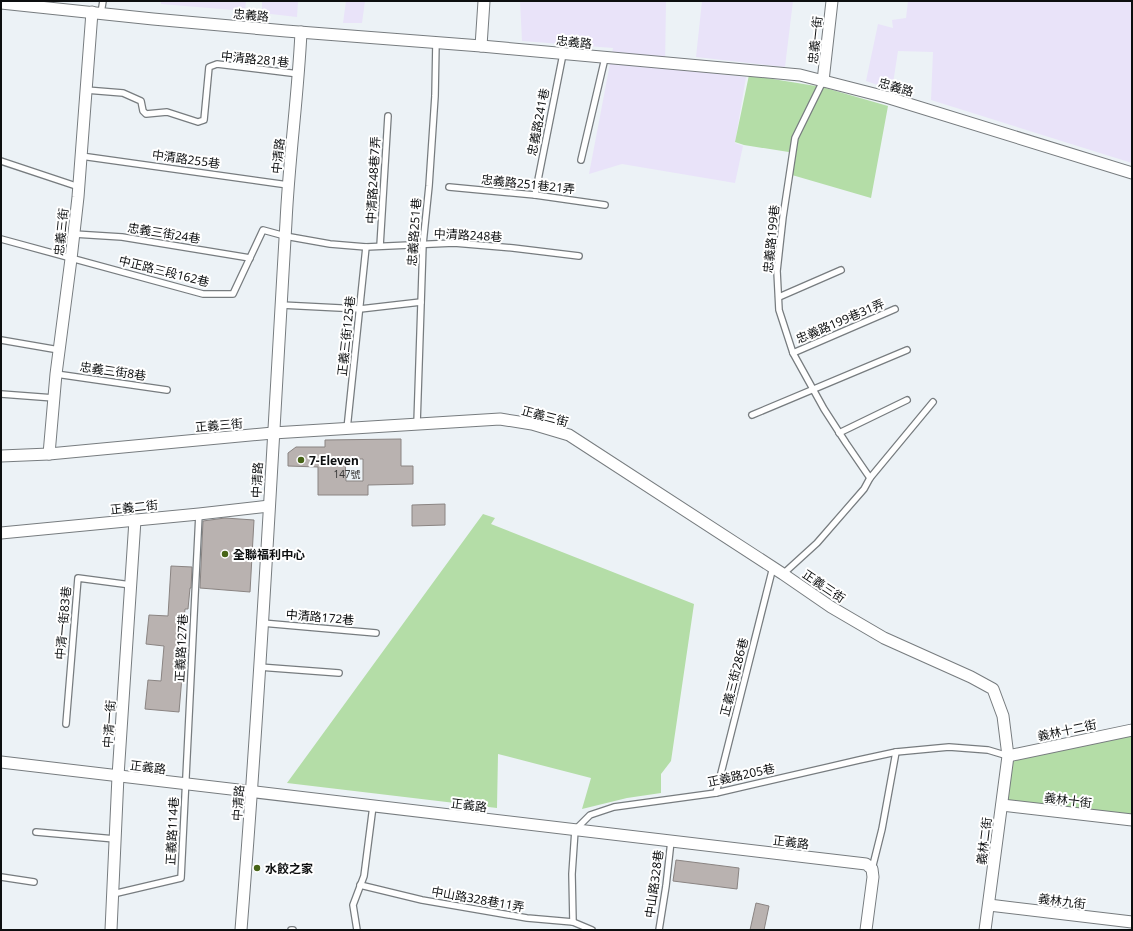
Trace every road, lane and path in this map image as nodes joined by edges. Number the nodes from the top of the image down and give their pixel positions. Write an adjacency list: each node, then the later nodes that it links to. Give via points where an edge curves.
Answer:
1 (103, 1): 5 (lane)
2 (484, 1): 8 (street)
3 (832, 1): 12 (street, 忠義一街)
4 (1, 3): 5 (street, 忠義路)
5 (96, 13): 6 (street, 忠義路); 13 (street, 忠義三街)
6 (301, 32): 7 (street, 忠義路); 11 (street, 中清路)
7 (436, 42): 8 (street, 忠義路); 27 (lane, 忠義路251巷, via 435,96)
8 (481, 46): 9 (street, 忠義路)
9 (563, 54): 10 (street, 忠義路); 22 (lane, 忠義路241巷)
10 (605, 58): 12 (street, 忠義路, via 800,75); 16 (lane)
11 (299, 74): 13 (lane, 中清路281巷, via 217,64 209,67 204,120 198,122 167,112 146,114 141,101 123,93); 19 (street, 中清路)
12 (823, 81): 18 (street, 忠義路, via 886,97); 34 (lane, 忠義路199巷, via 795,138 777,271)
13 (86, 90): 15 (street, 忠義三街)
14 (388, 116): 28 (lane, 中清路248巷7弄)
15 (81, 156): 19 (lane, 中清路255巷); 20 (street, 忠義三街)
16 (581, 160)
17 (1, 161): 20 (lane)
18 (1132, 174)
19 (288, 184): 25 (street, 中清路)
20 (79, 187): 24 (street, 忠義三街)
21 (449, 187): 22 (lane, 忠義路251巷21弄)
22 (535, 195): 23 (lane, 忠義路251巷21弄)
23 (605, 205)
24 (74, 234): 31 (lane, 忠義三街24巷, via 122,238); 32 (street, 忠義三街)
25 (285, 236): 29 (lane, 中清路248巷); 31 (lane, 中正路三段162巷, via 263,230); 36 (street, 中清路)
26 (1, 239): 32 (lane, 中正路三段162巷)
27 (423, 244): 28 (lane, 中清路248巷); 30 (lane, 中清路248巷, via 454,243); 35 (lane, 忠義路251巷)
28 (380, 246): 29 (lane, 中清路248巷)
29 (366, 247): 37 (lane, 正義三街125巷)
30 (579, 256)
31 (250, 258): 32 (lane, 中正路三段162巷, via 233,294 203,294)
32 (71, 259): 40 (street, 忠義三街)
33 (841, 270): 34 (lane)
34 (779, 297): 42 (lane, 忠義路199巷, via 779,310)
35 (421, 302): 37 (lane); 51 (lane, 忠義路251巷)
36 (281, 305): 37 (lane); 53 (street, 中清路)
37 (360, 309): 52 (lane, 正義三街125巷)
38 (895, 309): 42 (lane, 忠義路199巷31弄)
39 (1, 340): 40 (lane)
40 (59, 350): 43 (street, 忠義三街)
41 (907, 350): 44 (lane)
42 (793, 353): 44 (lane, 忠義路199巷)
43 (56, 374): 45 (lane, 忠義三街8巷); 47 (street, 忠義三街)
44 (814, 389): 50 (lane); 54 (lane, 忠義路199巷)
45 (167, 390)
46 (1, 394): 47 (lane)
47 (54, 398): 55 (street, 忠義三街)
48 (907, 400): 54 (lane)
49 (933, 402): 57 (lane)
50 (752, 416)
51 (417, 424): 52 (street, 正義三街); 63 (street, 正義三街, via 500,418 532,424 569,436)
52 (347, 429): 53 (street, 正義三街)
53 (273, 433): 55 (street, 正義三街); 58 (street, 中清路)
54 (839, 433): 57 (lane, 忠義路199巷)
55 (49, 454): 56 (street, 正義三街)
56 (1, 456)
57 (870, 478): 64 (lane, via 864,489 817,543)
58 (269, 506): 59 (street, 正義二街); 66 (street, 中清路)
59 (199, 514): 60 (street, 正義二街); 76 (lane, 正義路127巷)
60 (135, 520): 61 (street, 正義二街); 65 (street, 中清一街)
61 (1, 533): 62 (street)
62 (1, 539)
63 (773, 567): 64 (street, 正義三街); 78 (lane, 正義三街286巷)
64 (783, 574): 73 (street, 正義三街, via 831,607 884,638 993,689 1003,716)
65 (131, 585): 70 (lane, 中清一街83巷, via 78,578); 75 (street, 中清一街)
66 (262, 623): 67 (lane, 中清路172巷); 68 (street, 中清路)
67 (376, 633)
68 (259, 667): 69 (lane); 77 (street, 中清路)
69 (339, 673)
70 (66, 724)
71 (1132, 730): 73 (street, 義林十二街)
72 (896, 752): 73 (lane, 正義路205巷, via 949,747 988,750); 78 (lane, 正義路205巷); 86 (lane)
73 (1008, 756): 79 (street, 義林二街)
74 (1, 762): 75 (street, 正義路)
75 (118, 776): 76 (street, 正義路); 84 (street, 中清一街)
76 (185, 784): 77 (street, 正義路); 90 (lane, 正義路114巷, via 181,878)
77 (252, 792): 80 (street, 正義路); 95 (street, 中清路)
78 (716, 793): 82 (lane, 正義路205巷, via 614,807 590,815)
79 (1002, 805): 81 (street, 義林十街); 91 (street, 義林二街)
80 (373, 806): 82 (street, 正義路); 89 (lane, via 364,876)
81 (1132, 820)
82 (575, 830): 85 (street, 正義路); 92 (lane, via 572,874)
83 (36, 832): 84 (lane)
84 (115, 839): 90 (street, 中清一街)
85 (671, 841): 86 (street, 正義路, via 866,864); 98 (lane, 中山路328巷)
86 (872, 869): 99 (street)
87 (1, 877): 88 (lane)
88 (34, 882)
89 (360, 885): 92 (lane, 中山路328巷11弄, via 422,900 527,918); 96 (lane, via 353,905)
90 (112, 894): 94 (street, 中清一街)
91 (989, 905): 93 (street, 義林九街); 100 (street, 義林二街)
92 (573, 922): 97 (lane, 中山路328巷11弄)
93 (1132, 922)
94 (110, 930)
95 (241, 930)
96 (358, 930)
97 (592, 930)
98 (659, 930)
99 (866, 930)
100 (985, 930)

